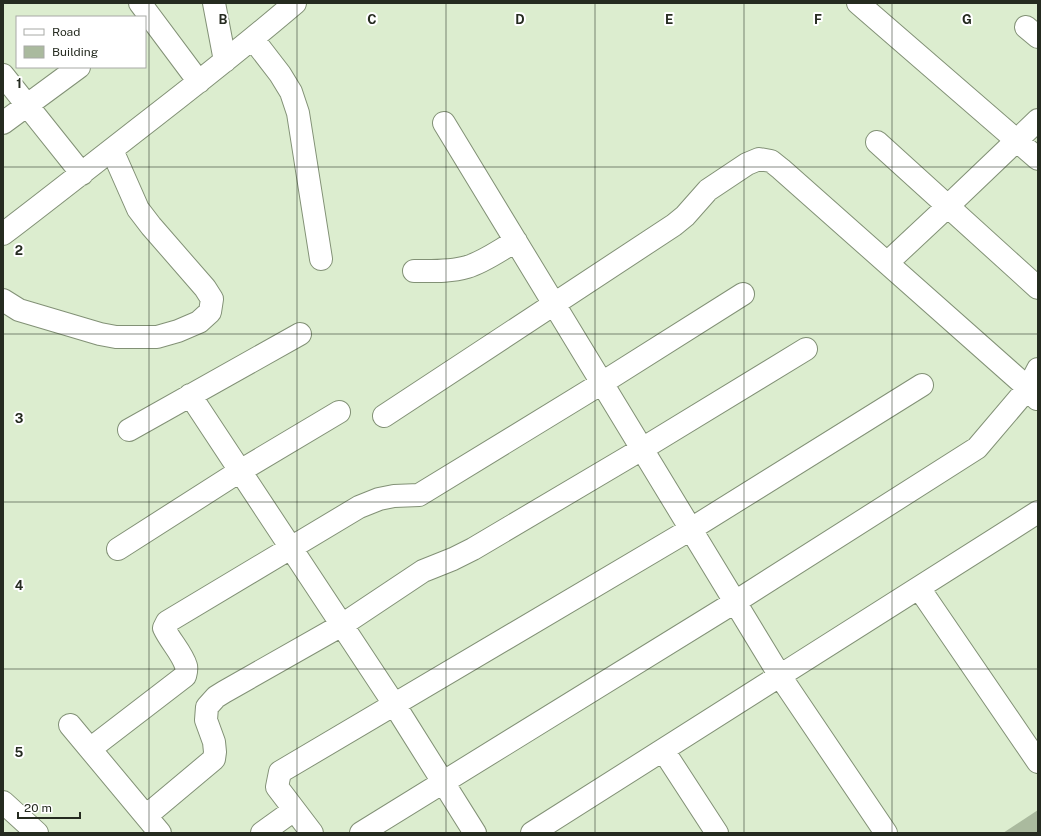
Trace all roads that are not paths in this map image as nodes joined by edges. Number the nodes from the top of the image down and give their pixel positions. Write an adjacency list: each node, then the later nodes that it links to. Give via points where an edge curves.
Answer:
1 (214, 3): 6 (street)
2 (295, 3): 5 (street)
3 (858, 3): 14 (street)
4 (144, 11): 9 (street)
5 (253, 39): 6 (street); 22 (street, via 291,92 298,113)
6 (225, 61): 9 (street)
7 (77, 68): 10 (street)
8 (3, 75): 10 (street)
9 (199, 82): 16 (street)
10 (28, 106): 12 (street); 18 (street)
11 (1038, 120): 14 (street)
12 (3, 123)
13 (444, 123): 21 (street)
14 (1016, 140): 17 (street); 19 (street)
15 (877, 142): 19 (street)
16 (112, 150): 18 (street); 27 (street, via 138,209 212,299 210,312 199,322 157,337 116,337 19,310)
17 (1038, 159)
18 (82, 174): 20 (street)
19 (948, 206): 23 (street); 25 (street)
20 (3, 234)
21 (516, 241): 24 (street, via 467,267); 28 (street)
22 (321, 259)
23 (887, 263): 28 (street, via 781,169 771,161 760,159 747,164 708,190 674,225); 34 (street)
24 (414, 272)
25 (1038, 288)
26 (743, 294): 32 (street)
27 (3, 300)
28 (554, 304): 32 (street); 37 (street)
29 (300, 334): 35 (street)
30 (806, 349): 39 (street)
31 (1038, 368): 34 (street)
32 (602, 383): 39 (street); 43 (street, via 419,495 394,496 359,507)
33 (922, 385): 42 (street)
34 (1033, 394): 46 (street, via 977,448)
35 (190, 395): 38 (street); 40 (street)
36 (340, 412): 40 (street)
37 (384, 416)
38 (129, 430)
39 (642, 449): 42 (street); 47 (street, via 473,549 423,571)
40 (240, 471): 43 (street); 44 (street)
41 (1038, 512): 45 (street)
42 (691, 530): 46 (street); 49 (street)
43 (291, 547): 47 (street); 51 (street, via 167,622 164,628 183,658 187,668 185,676)
44 (118, 549)
45 (919, 588): 48 (street); 53 (street)
46 (735, 602): 48 (street); 54 (street)
47 (342, 625): 49 (street); 57 (street, via 216,697 207,707 206,720 214,742 214,759)
48 (780, 676): 52 (street); 66 (street)
49 (394, 704): 54 (street); 56 (street, via 280,772 277,787)
50 (70, 725): 51 (street)
51 (90, 749): 57 (street)
52 (663, 750): 64 (street); 65 (street)
53 (1038, 762)
54 (443, 783): 62 (street); 63 (street)
55 (3, 802): 58 (street)
56 (294, 810): 60 (street); 61 (street)
57 (146, 816): 59 (street)
58 (37, 833)
59 (160, 833)
60 (262, 833)
61 (312, 833)
62 (361, 833)
63 (475, 833)
64 (532, 833)
65 (717, 833)
66 (886, 833)

